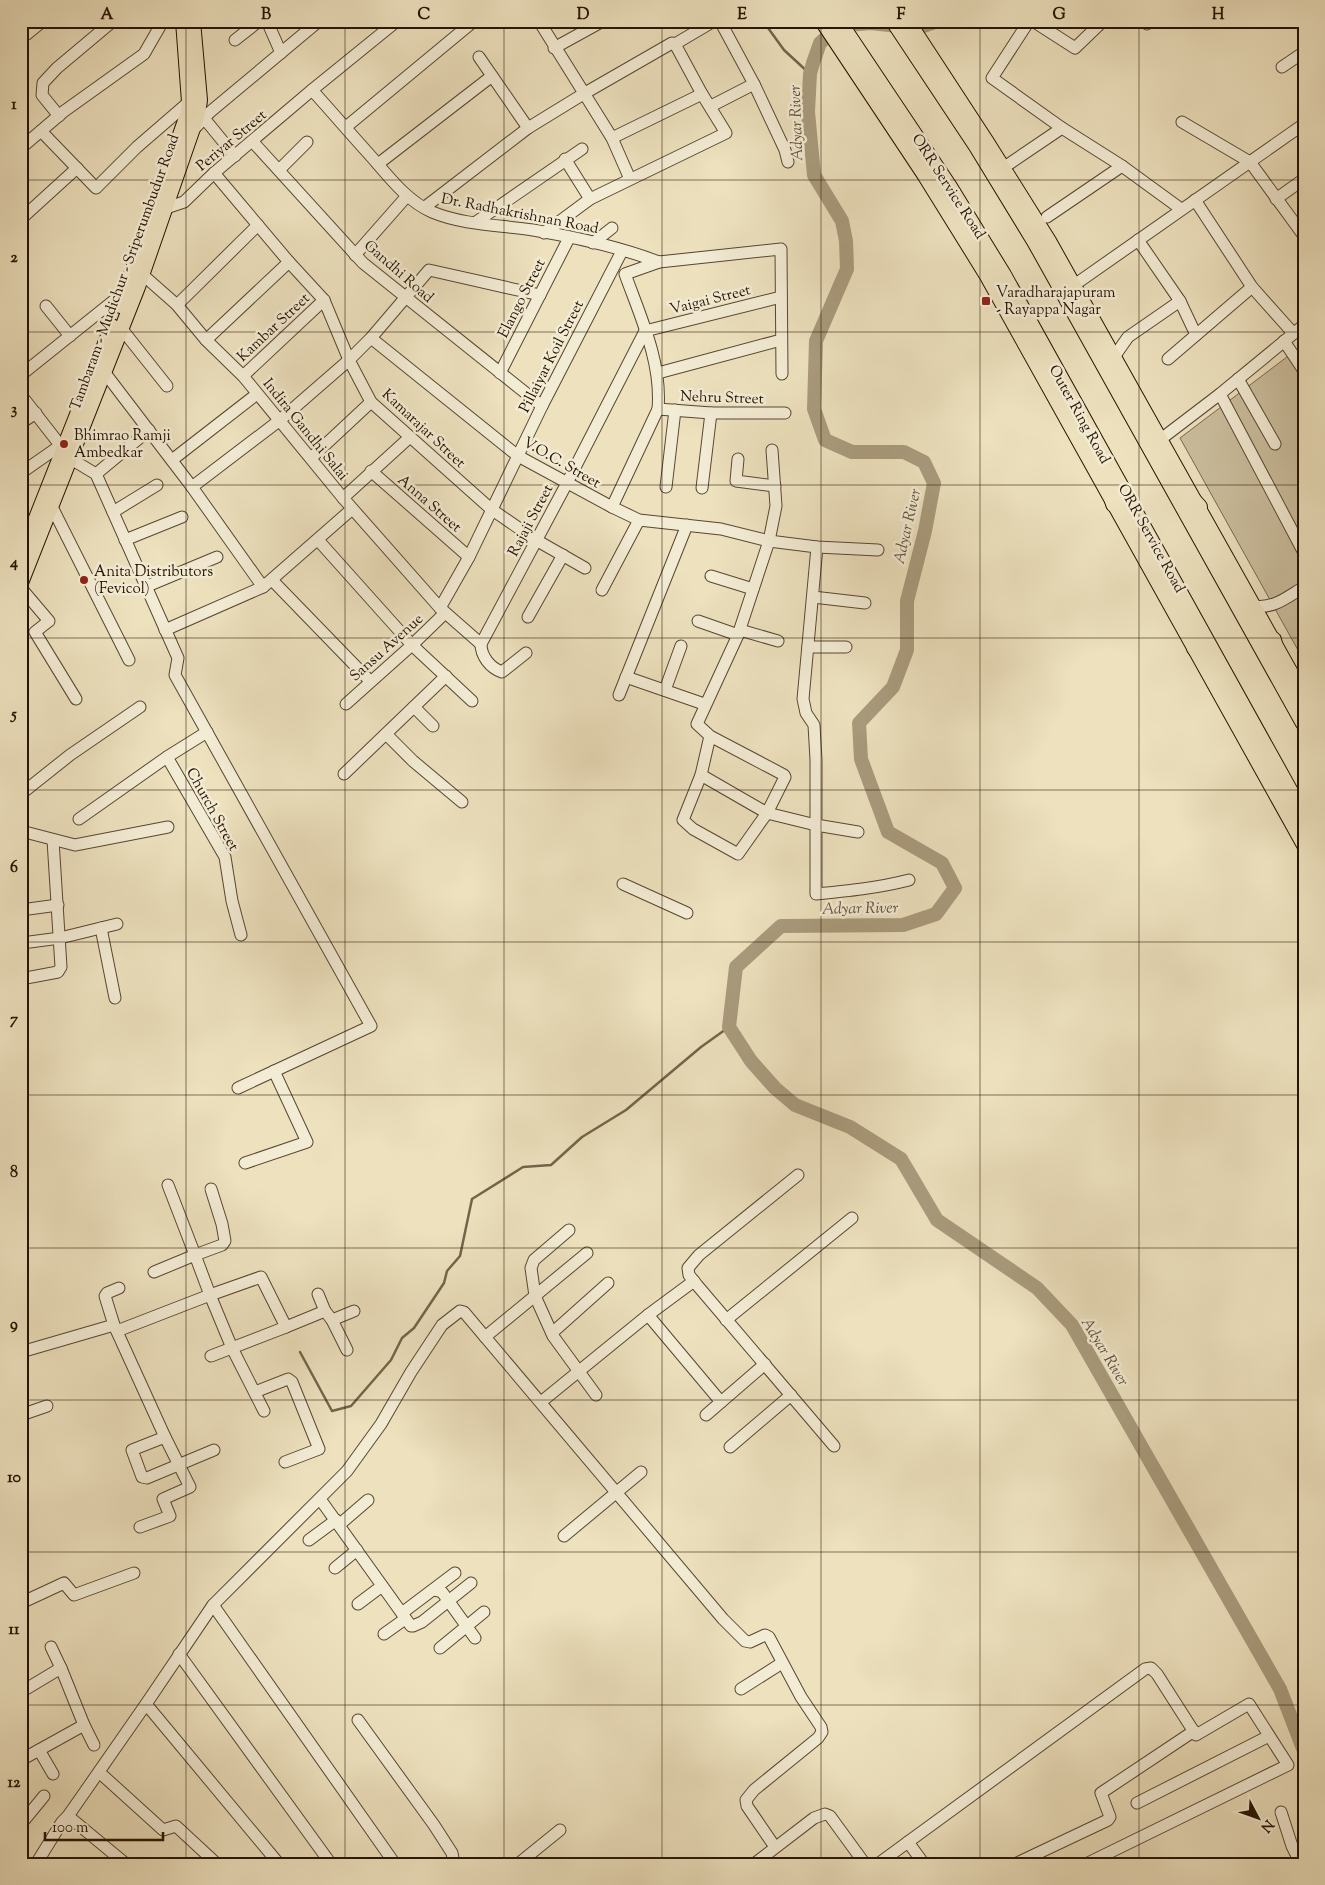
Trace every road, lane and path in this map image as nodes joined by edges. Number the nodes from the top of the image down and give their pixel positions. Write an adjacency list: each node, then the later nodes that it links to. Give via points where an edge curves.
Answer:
1 (43, 21): 22 (street, via 28,34)
2 (113, 21): 38 (street, via 42,83 42,95)
3 (183, 21): 36 (main road, Tambaram - Mudichur - Sriperumbudur Road)
4 (193, 21): 45 (main road, Tambaram - Mudichur - Sriperumbudur Road, via 200,100)
5 (259, 21): 23 (street)
6 (267, 21): 27 (street)
7 (318, 21): 27 (street)
8 (397, 21): 33 (street, Periyar Street)
9 (474, 21): 42 (street)
10 (539, 21): 26 (street)
11 (714, 21): 25 (street)
12 (720, 21): 32 (street)
13 (822, 21): 24 (main road, ORR Service Road)
14 (838, 21): 24 (highway, Outer Ring Road)
15 (894, 21): 142 (highway, via 1000,182)
16 (908, 21): 59 (main road)
17 (1029, 21): 44 (street, via 992,78)
18 (1033, 21): 19 (street, via 1075,48)
19 (1103, 21)
20 (598, 22): 26 (street)
21 (158, 23): 38 (street, via 144,54)
22 (21, 30)
23 (236, 40)
24 (845, 43): 137 (highway, Outer Ring Road, via 870,69 949,187 1003,275); 153 (main road, ORR Service Road, via 975,256)
25 (675, 44): 34 (street); 35 (street)
26 (554, 48): 34 (street)
27 (281, 52): 39 (street)
28 (1304, 52): 30 (street)
29 (479, 57): 31 (street)
30 (1282, 67)
31 (492, 76): 43 (street); 56 (street)
32 (754, 84): 37 (street); 54 (street)
33 (312, 90): 42 (street, Dr. Radhakrishnan Road); 48 (street, Periyar Street)
34 (585, 93): 43 (street); 47 (street)
35 (702, 94): 37 (street); 47 (street)
36 (189, 102): 58 (street, via 96,188); 69 (main road, Tambaram - Mudichur - Sriperumbudur Road)
37 (711, 106): 62 (street, via 726,134)
38 (59, 116): 46 (street)
39 (203, 117): 45 (street); 52 (street)
40 (1182, 122): 55 (street)
41 (1304, 124): 55 (street)
42 (346, 128): 56 (street, Dr. Radhakrishnan Road)
43 (528, 128): 68 (street)
44 (1062, 128): 57 (street); 59 (street)
45 (193, 130): 69 (main road, Tambaram - Mudichur - Sriperumbudur Road)
46 (41, 131): 50 (street); 58 (street)
47 (612, 138): 62 (street)
48 (253, 142): 52 (street, Periyar Street); 60 (street, Gandhi Road)
49 (307, 142): 60 (street)
50 (21, 148)
51 (582, 149): 53 (street)
52 (235, 156): 61 (street, Periyar Street)
53 (565, 159): 65 (street); 73 (street)
54 (788, 162)
55 (1250, 162): 66 (street); 67 (street)
56 (378, 164): 64 (street, Dr. Radhakrishnan Road)
57 (1122, 166): 70 (street); 72 (street)
58 (77, 168): 71 (street)
59 (1003, 168): 72 (main road)
60 (279, 170): 82 (street, Gandhi Road)
61 (214, 173): 69 (street, Periyar Street, via 184,202); 74 (street, Kamarajar Street)
62 (630, 178): 65 (street)
63 (1304, 179): 66 (street)
64 (407, 196): 68 (street, Dr. Radhakrishnan Road); 82 (street)
65 (590, 199): 76 (street)
66 (1276, 199): 77 (street)
67 (1194, 200): 70 (street); 87 (street)
68 (425, 207): 73 (street, Dr. Radhakrishnan Road, via 432,212)
69 (161, 208): 85 (main road, Tambaram - Mudichur - Sriperumbudur Road)
70 (1181, 209): 79 (street)
71 (21, 219)
72 (1042, 219): 86 (main road); 96 (main road)
73 (476, 222): 76 (street, Dr. Radhakrishnan Road)
74 (258, 225): 83 (street, Kamarajar Street); 94 (street)
75 (612, 228): 80 (street)
76 (544, 233): 78 (street, Dr. Radhakrishnan Road)
77 (1304, 236)
78 (569, 238): 80 (street, Dr. Radhakrishnan Road); 89 (street, Elango Street)
79 (1138, 240): 86 (street); 93 (street)
80 (593, 243): 81 (street, Dr. Radhakrishnan Road)
81 (622, 251): 84 (street, Dr. Radhakrishnan Road); 123 (street, Pillaiyar Koil Street)
82 (355, 254): 91 (street, Gandhi Road)
83 (289, 262): 92 (street, Kamarajar Street); 104 (street)
84 (659, 262): 90 (street, via 781,249); 99 (street, via 625,274)
85 (138, 272): 88 (main road, Tambaram - Mudichur - Sriperumbudur Road); 94 (street, Indira Gandhi Salai); 98 (main road, Tambaram - Mudichur - Sriperumbudur Road)
86 (1080, 281): 96 (main road, via 1090,302)
87 (1252, 287): 100 (street); 101 (street)
88 (127, 290): 102 (street); 136 (main road, Tambaram - Mudichur - Sriperumbudur Road)
89 (540, 295): 91 (street, via 432,269 425,273); 112 (street, Elango Street)
90 (781, 297): 99 (street, Vaigai Street); 105 (street)
91 (406, 299): 103 (street); 112 (street, Gandhi Road)
92 (324, 300): 109 (street, Kamarajar Street); 116 (street, Kambar Street)
93 (1180, 301): 101 (street); 107 (street, via 1128,337)
94 (177, 305): 104 (street, Indira Gandhi Salai)
95 (46, 306): 102 (street)
96 (1094, 322): 107 (main road)
97 (1304, 326): 100 (street)
98 (121, 328): 111 (main road, Tambaram - Mudichur - Sriperumbudur Road); 118 (street)
99 (646, 331): 113 (street); 146 (street, Rajaji Street)
100 (1293, 333): 106 (street)
101 (1196, 335): 108 (street)
102 (70, 336): 115 (street)
103 (371, 338): 109 (street); 138 (street, V.O.C. Street)
104 (206, 340): 116 (street, Indira Gandhi Salai)
105 (781, 340): 113 (street); 114 (street)
106 (1284, 341): 110 (street); 117 (street)
107 (1114, 358): 133 (main road)
108 (1168, 359)
109 (349, 360): 122 (street, Kamarajar Street); 129 (street)
110 (1304, 371)
111 (105, 373): 131 (street); 136 (main road, Tambaram - Mudichur - Sriperumbudur Road)
112 (500, 373): 123 (street, Gandhi Road)
113 (658, 373): 124 (street)
114 (782, 374)
115 (21, 375)
116 (243, 376): 119 (street, Indira Gandhi Salai)
117 (1238, 378): 120 (street); 134 (street)
118 (167, 386)
119 (257, 394): 129 (street, Indira Gandhi Salai); 141 (street)
120 (1220, 394): 133 (street); 169 (street)
121 (21, 395): 126 (street)
122 (372, 402): 132 (street, Kamarajar Street); 139 (street)
123 (542, 406): 138 (street, Pillaiyar Koil Street)
124 (658, 409): 125 (street, Nehru Street); 155 (street)
125 (675, 410): 128 (street, Nehru Street); 150 (street)
126 (36, 413): 130 (street); 136 (street)
127 (785, 413): 128 (street, Nehru Street)
128 (711, 414): 151 (street)
129 (280, 420): 139 (street, Indira Gandhi Salai); 149 (street)
130 (21, 424)
131 (149, 430): 141 (street); 145 (street)
132 (410, 437): 143 (street); 158 (street, Kamarajar Street)
133 (1161, 439): 156 (main road)
134 (1275, 444)
135 (772, 450): 148 (street)
136 (65, 451): 144 (street); 145 (street); 154 (main road, Tambaram - Mudichur - Sriperumbudur Road); 171 (main road, Tambaram - Mudichur - Sriperumbudur Road)
137 (1101, 452): 153 (highway); 203 (highway, Outer Ring Road)
138 (518, 456): 146 (street, V.O.C. Street); 158 (street, Pillaiyar Koil Street)
139 (311, 458): 152 (street, Indira Gandhi Salai)
140 (738, 459): 148 (street, via 736,481)
141 (172, 460): 149 (street)
142 (1157, 460): 156 (highway); 206 (highway)
143 (371, 471): 152 (street); 173 (street, Anna Street)
144 (21, 473)
145 (96, 474): 159 (street)
146 (567, 483): 155 (street, V.O.C. Street); 165 (street, Rajaji Street)
147 (157, 485): 159 (street)
148 (775, 486): 166 (street, via 776,506)
149 (192, 487): 177 (street)
150 (666, 487)
151 (702, 488)
152 (342, 498): 157 (street, Indira Gandhi Salai)
153 (1114, 504): 198 (main road, ORR Service Road)
154 (52, 507): 176 (main road, Tambaram - Mudichur - Sriperumbudur Road); 200 (street)
155 (612, 507): 161 (street, V.O.C. Street)
156 (1199, 507): 185 (main road)
157 (352, 509): 164 (street); 186 (street, Indira Gandhi Salai)
158 (491, 510): 165 (street, Kamarajar Street); 173 (street, Pillaiyar Koil Street)
159 (113, 512): 163 (street)
160 (182, 517): 163 (street)
161 (639, 520): 162 (street, V.O.C. Street); 182 (street)
162 (687, 525): 166 (street, V.O.C. Street, via 721,529); 202 (street)
163 (125, 540): 178 (street)
164 (318, 540): 177 (street); 194 (street)
165 (536, 540): 170 (street, Kamarajar Street); 193 (street, Rajaji Street)
166 (770, 541): 167 (street, V.O.C. Street); 181 (street)
167 (817, 548): 168 (street, V.O.C. Street); 183 (street)
168 (878, 550)
169 (1304, 553)
170 (564, 555): 174 (street, Kamarajar Street); 187 (street)
171 (21, 556)
172 (217, 557): 178 (street)
173 (469, 557): 186 (street, Pillaiyar Koil Street)
174 (586, 568)
175 (711, 576): 181 (street)
176 (21, 583)
177 (267, 583): 189 (street); 204 (street)
178 (145, 587): 189 (street)
179 (21, 588): 209 (street, via 49,621 34,632)
180 (1304, 588): 185 (street, via 1265,608)
181 (753, 589): 190 (street)
182 (602, 590)
183 (813, 597): 184 (street); 196 (street)
184 (865, 603)
185 (1254, 606): 191 (main road)
186 (443, 611): 193 (street, Indira Gandhi Salai); 194 (street, Sansu Avenue)
187 (528, 618)
188 (698, 621): 190 (street)
189 (165, 630): 217 (street, via 178,658 175,675)
190 (739, 633): 192 (street); 212 (street)
191 (1273, 640): 206 (highway); 208 (main road)
192 (778, 641)
193 (481, 644): 199 (street, via 484,657 502,672)
194 (412, 645): 201 (street); 204 (street, Sansu Avenue)
195 (682, 646): 205 (street)
196 (808, 647): 197 (street); 228 (street, via 803,699 806,714 814,725)
197 (846, 648)
198 (1195, 648): 203 (highway); 233 (main road, ORR Service Road)
199 (526, 653)
200 (129, 660)
201 (446, 676): 210 (street); 214 (street)
202 (626, 677): 205 (street); 207 (street)
203 (1227, 678): 226 (highway, Outer Ring Road)
204 (370, 681): 211 (street, Sansu Avenue)
205 (665, 690): 212 (street)
206 (1288, 692): 215 (highway)
207 (619, 695)
208 (1304, 696)
209 (76, 698)
210 (472, 701)
211 (346, 704)
212 (704, 704): 219 (street, via 697,724)
213 (140, 707): 223 (street, via 70,755)
214 (414, 707): 216 (street); 218 (street)
215 (1304, 723)
216 (433, 726)
217 (207, 732): 220 (street, Church Street); 246 (street, via 371,1026)
218 (386, 734): 221 (street); 224 (street)
219 (710, 736): 222 (street); 225 (street, via 784,775)
220 (167, 757): 227 (street, Church Street); 241 (street, Church Street, via 225,857)
221 (344, 774)
222 (701, 776): 225 (street); 225 (street, via 683,820 693,829 738,854)
223 (21, 794)
224 (462, 802)
225 (767, 813): 228 (street)
226 (1304, 817)
227 (80, 818)
228 (816, 825): 231 (street); 234 (street, via 816,894)
229 (168, 827): 232 (street, via 75,845)
230 (21, 831): 232 (street)
231 (858, 832)
232 (53, 840): 236 (street)
233 (1304, 845)
234 (908, 880)
235 (623, 884): 238 (street)
236 (58, 905): 237 (street); 242 (street)
237 (21, 910)
238 (687, 913)
239 (117, 924): 240 (street)
240 (101, 928): 242 (street); 245 (street)
241 (241, 936)
242 (60, 938): 243 (street); 244 (street, via 61,967 58,972)
243 (22, 944)
244 (26, 978)
245 (116, 998)
246 (274, 1071): 247 (street); 248 (street, via 307,1142)
247 (238, 1088)
248 (245, 1163)
249 (798, 1175): 257 (street, via 692,1262 688,1268)
250 (168, 1185): 255 (street)
251 (211, 1189): 255 (street, via 225,1241)
252 (852, 1218): 267 (street)
253 (569, 1230): 262 (street, via 534,1260 531,1268)
254 (587, 1252): 262 (street)
255 (195, 1255): 256 (street); 261 (street)
256 (154, 1272)
257 (694, 1281): 265 (street); 267 (street)
258 (608, 1283): 270 (street)
259 (119, 1288): 269 (street, via 105,1296)
260 (318, 1294): 263 (street)
261 (210, 1295): 268 (street, via 261,1277); 269 (street); 272 (street)
262 (535, 1296): 270 (street); 271 (street)
263 (325, 1311): 266 (street); 268 (street)
264 (354, 1311): 266 (street)
265 (648, 1315): 277 (street); 282 (street)
266 (332, 1320): 273 (street)
267 (726, 1320): 276 (street)
268 (286, 1326): 272 (street)
269 (115, 1328): 274 (street); 287 (street)
270 (552, 1333): 277 (street)
271 (485, 1338): 281 (street); 295 (street, via 464,1312 460,1311 442,1325 362,1452)
272 (232, 1348): 275 (street); 278 (street)
273 (347, 1350)
274 (21, 1352)
275 (211, 1356)
276 (765, 1364): 280 (street); 282 (street)
277 (578, 1372): 279 (street); 281 (street)
278 (255, 1392): 284 (street); 291 (street, via 288,1379 292,1382 319,1449)
279 (596, 1395)
280 (791, 1395): 288 (street); 289 (street)
281 (541, 1402): 294 (street)
282 (720, 1402): 286 (street)
283 (48, 1406): 285 (street)
284 (264, 1410)
285 (21, 1415)
286 (706, 1415)
287 (165, 1437): 292 (street); 292 (street, via 132,1450 142,1478)
288 (834, 1446)
289 (730, 1447)
290 (214, 1450): 292 (street)
291 (285, 1462)
292 (179, 1464): 298 (street, via 190,1487 163,1499 170,1516)
293 (641, 1472): 294 (street)
294 (616, 1492): 299 (street); 320 (street, via 739,1636 750,1642 767,1636)
295 (320, 1499): 297 (street); 311 (street)
296 (368, 1500): 297 (street)
297 (337, 1522): 300 (street); 301 (street)
298 (140, 1527)
299 (564, 1536)
300 (309, 1540)
301 (358, 1550): 302 (street); 306 (street)
302 (335, 1568)
303 (134, 1573): 309 (street, via 74,1594 64,1583)
304 (455, 1573): 307 (street)
305 (471, 1583): 308 (street)
306 (382, 1586): 310 (street); 313 (street)
307 (434, 1590): 308 (street, via 442,1592); 313 (street)
308 (448, 1601): 313 (street, via 417,1625 411,1626); 314 (street)
309 (21, 1604)
310 (358, 1604)
311 (213, 1605): 319 (street); 347 (street)
312 (484, 1612): 314 (street)
313 (404, 1616): 315 (street)
314 (467, 1626): 316 (street); 318 (street)
315 (384, 1634)
316 (475, 1638)
317 (51, 1647): 321 (street)
318 (440, 1648)
319 (179, 1654): 324 (street); 346 (street)
320 (782, 1663): 322 (street); 341 (street, via 822,1732 746,1800)
321 (61, 1668): 323 (street); 326 (street)
322 (741, 1689)
323 (21, 1692)
324 (146, 1704): 332 (street); 345 (street)
325 (358, 1720): 348 (street, via 434,1825 452,1853)
326 (84, 1725): 329 (street); 330 (street)
327 (1194, 1731): 328 (street, via 1196,1735 1249,1704); 340 (street, via 1157,1674 1152,1668 1145,1669); 354 (street, via 1101,1793 1109,1811 1108,1820)
328 (1269, 1736): 335 (street); 355 (street, via 1288,1765)
329 (94, 1745)
330 (39, 1750): 331 (street); 333 (street)
331 (21, 1760)
332 (99, 1772): 337 (street); 344 (street, via 163,1830 176,1826)
333 (53, 1774)
334 (44, 1796): 338 (street)
335 (1137, 1803)
336 (1281, 1812): 356 (street)
337 (68, 1816): 342 (street); 343 (street)
338 (21, 1824)
339 (560, 1830): 349 (street)
340 (908, 1842): 352 (street); 353 (street)
341 (775, 1847): 350 (street); 351 (street, via 814,1818 825,1814 830,1816)
342 (36, 1864)
343 (126, 1864)
344 (217, 1864)
345 (279, 1864)
346 (331, 1864)
347 (395, 1864)
348 (454, 1864)
349 (518, 1864)
350 (754, 1864)
351 (865, 1864)
352 (878, 1864)
353 (924, 1864)
354 (1015, 1864)
355 (1086, 1864)
356 (1301, 1864)

